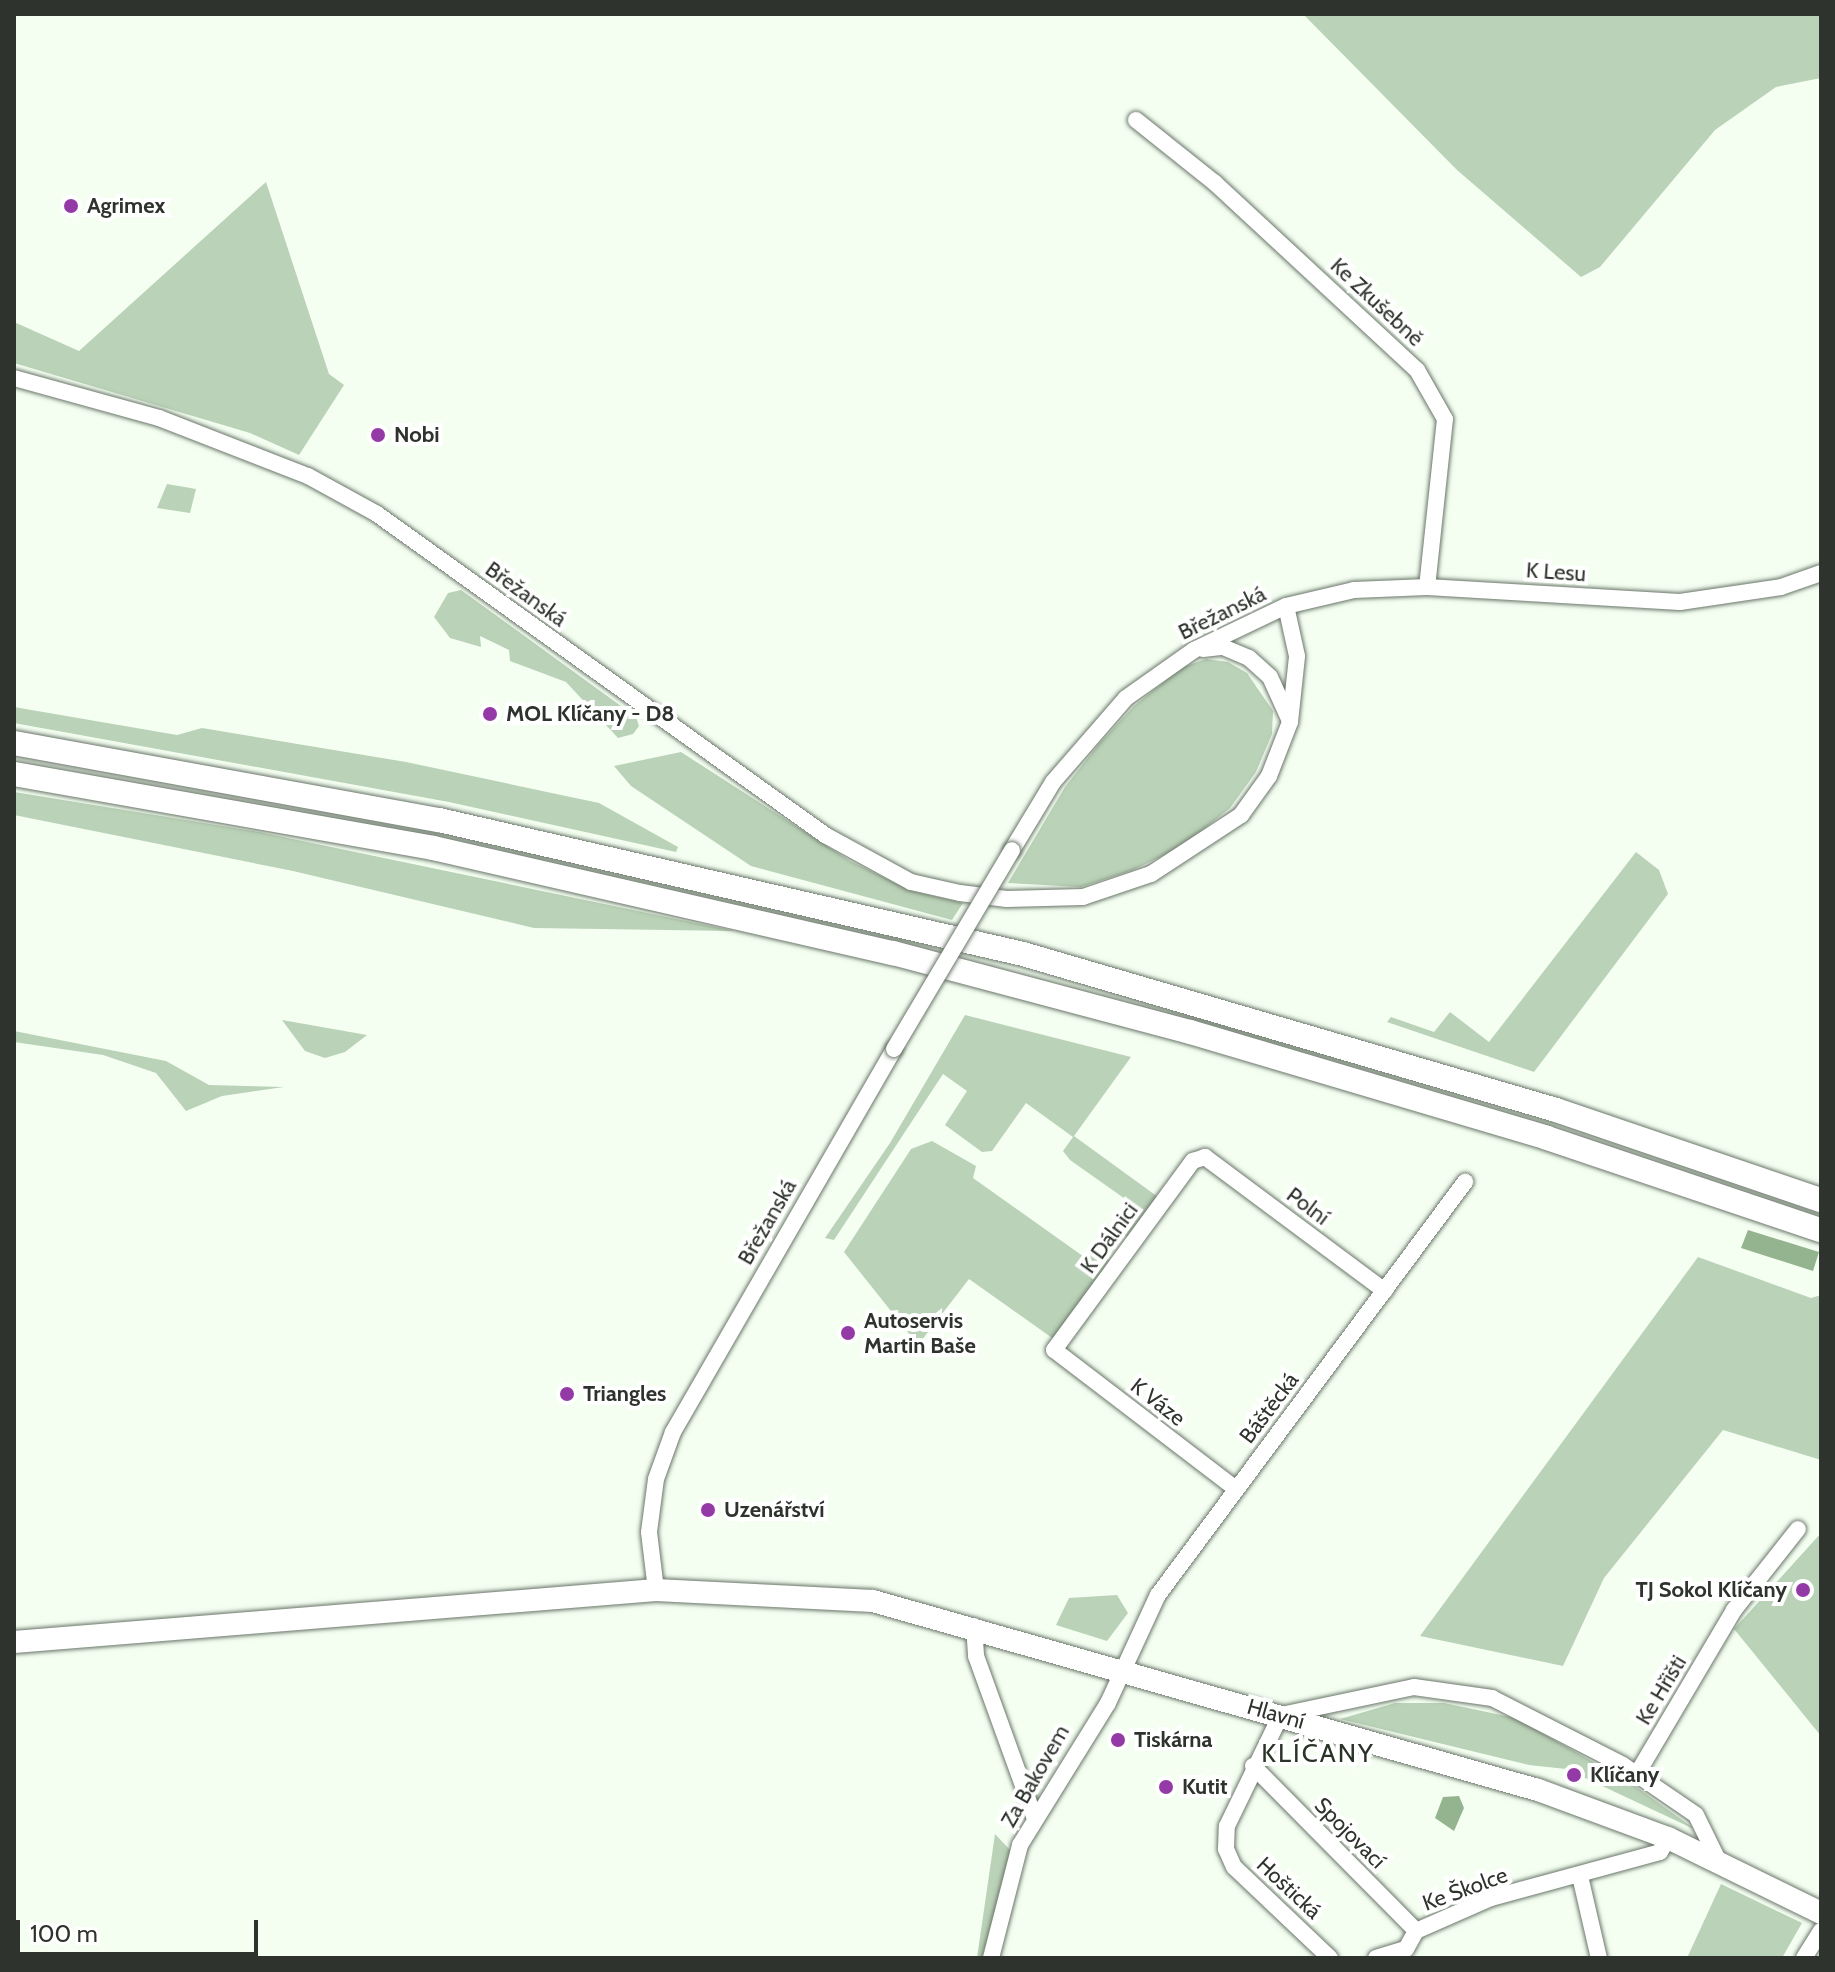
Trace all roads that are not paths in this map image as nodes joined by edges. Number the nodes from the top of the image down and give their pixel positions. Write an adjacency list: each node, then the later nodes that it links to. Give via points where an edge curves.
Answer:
1 (1136, 120): 4 (street, Ke Zkušebně, via 1215,183 1417,370 1445,419)
2 (14, 378): 7 (street, Břežanská, via 159,418 308,476 349,499 825,835 911,882 1007,899 1083,897 1151,874 1241,815 1269,776)
3 (1821, 573): 4 (street, K Lesu, via 1781,587 1680,602)
4 (1427, 587): 5 (street, K Lesu, via 1354,590)
5 (1286, 606): 6 (street, Břežanská); 7 (street, Břežanská, via 1297,656)
6 (1194, 650): 7 (street, via 1223,647 1249,658 1270,677); 18 (street, Břežanská, bridge, via 1126,698 1053,782 673,1432 656,1479 649,1532)
7 (1290, 722)
8 (14, 743): 12 (highway, via 439,820 1023,954 1556,1110)
9 (14, 774): 13 (highway, via 433,848 893,953 1190,1032 1488,1120)
10 (1205, 1157): 14 (street, Polní); 15 (street, K Dálnici, via 1193,1161)
11 (1465, 1182): 14 (street, Báštěcká)
12 (1821, 1200)
13 (1821, 1230)
14 (1385, 1291): 16 (street, Báštěcká)
15 (1054, 1350): 16 (street, K Váze)
16 (1236, 1489): 21 (street, Báštěcká, via 1158,1595)
17 (1798, 1529): 24 (street, Ke Hřišti, via 1734,1610)
18 (656, 1590): 19 (main road, Hlavní, via 842,1596); 20 (main road, Hlavní)
19 (974, 1626): 21 (main road, Hlavní); 25 (street, via 976,1656)
20 (14, 1642)
21 (1123, 1669): 22 (main road, Hlavní); 25 (street, Za Bakovem, via 1108,1703)
22 (1281, 1715): 23 (street, Hoštická); 24 (street, via 1414,1687 1492,1698); 26 (main road, Hlavní, via 1538,1790)
23 (1253, 1766): 30 (street, Spojovací); 34 (street, Hoštická, via 1227,1826 1226,1849 1234,1867)
24 (1637, 1774): 27 (street, via 1696,1815)
25 (1034, 1816): 33 (street, Za Bakovem, via 1011,1873)
26 (1668, 1838): 27 (main road, Hlavní); 28 (street, Ke Školce, via 1660,1852)
27 (1719, 1862): 29 (main road, Hlavní)
28 (1580, 1876): 30 (street, Ke Školce, via 1491,1898); 36 (street)
29 (1821, 1913)
30 (1416, 1931): 32 (street, Ke Školce)
31 (1821, 1931): 37 (street)
32 (1414, 1954): 35 (street, Ke Školce)
33 (991, 1958)
34 (1330, 1958)
35 (1376, 1958)
36 (1599, 1958)
37 (1804, 1958)

